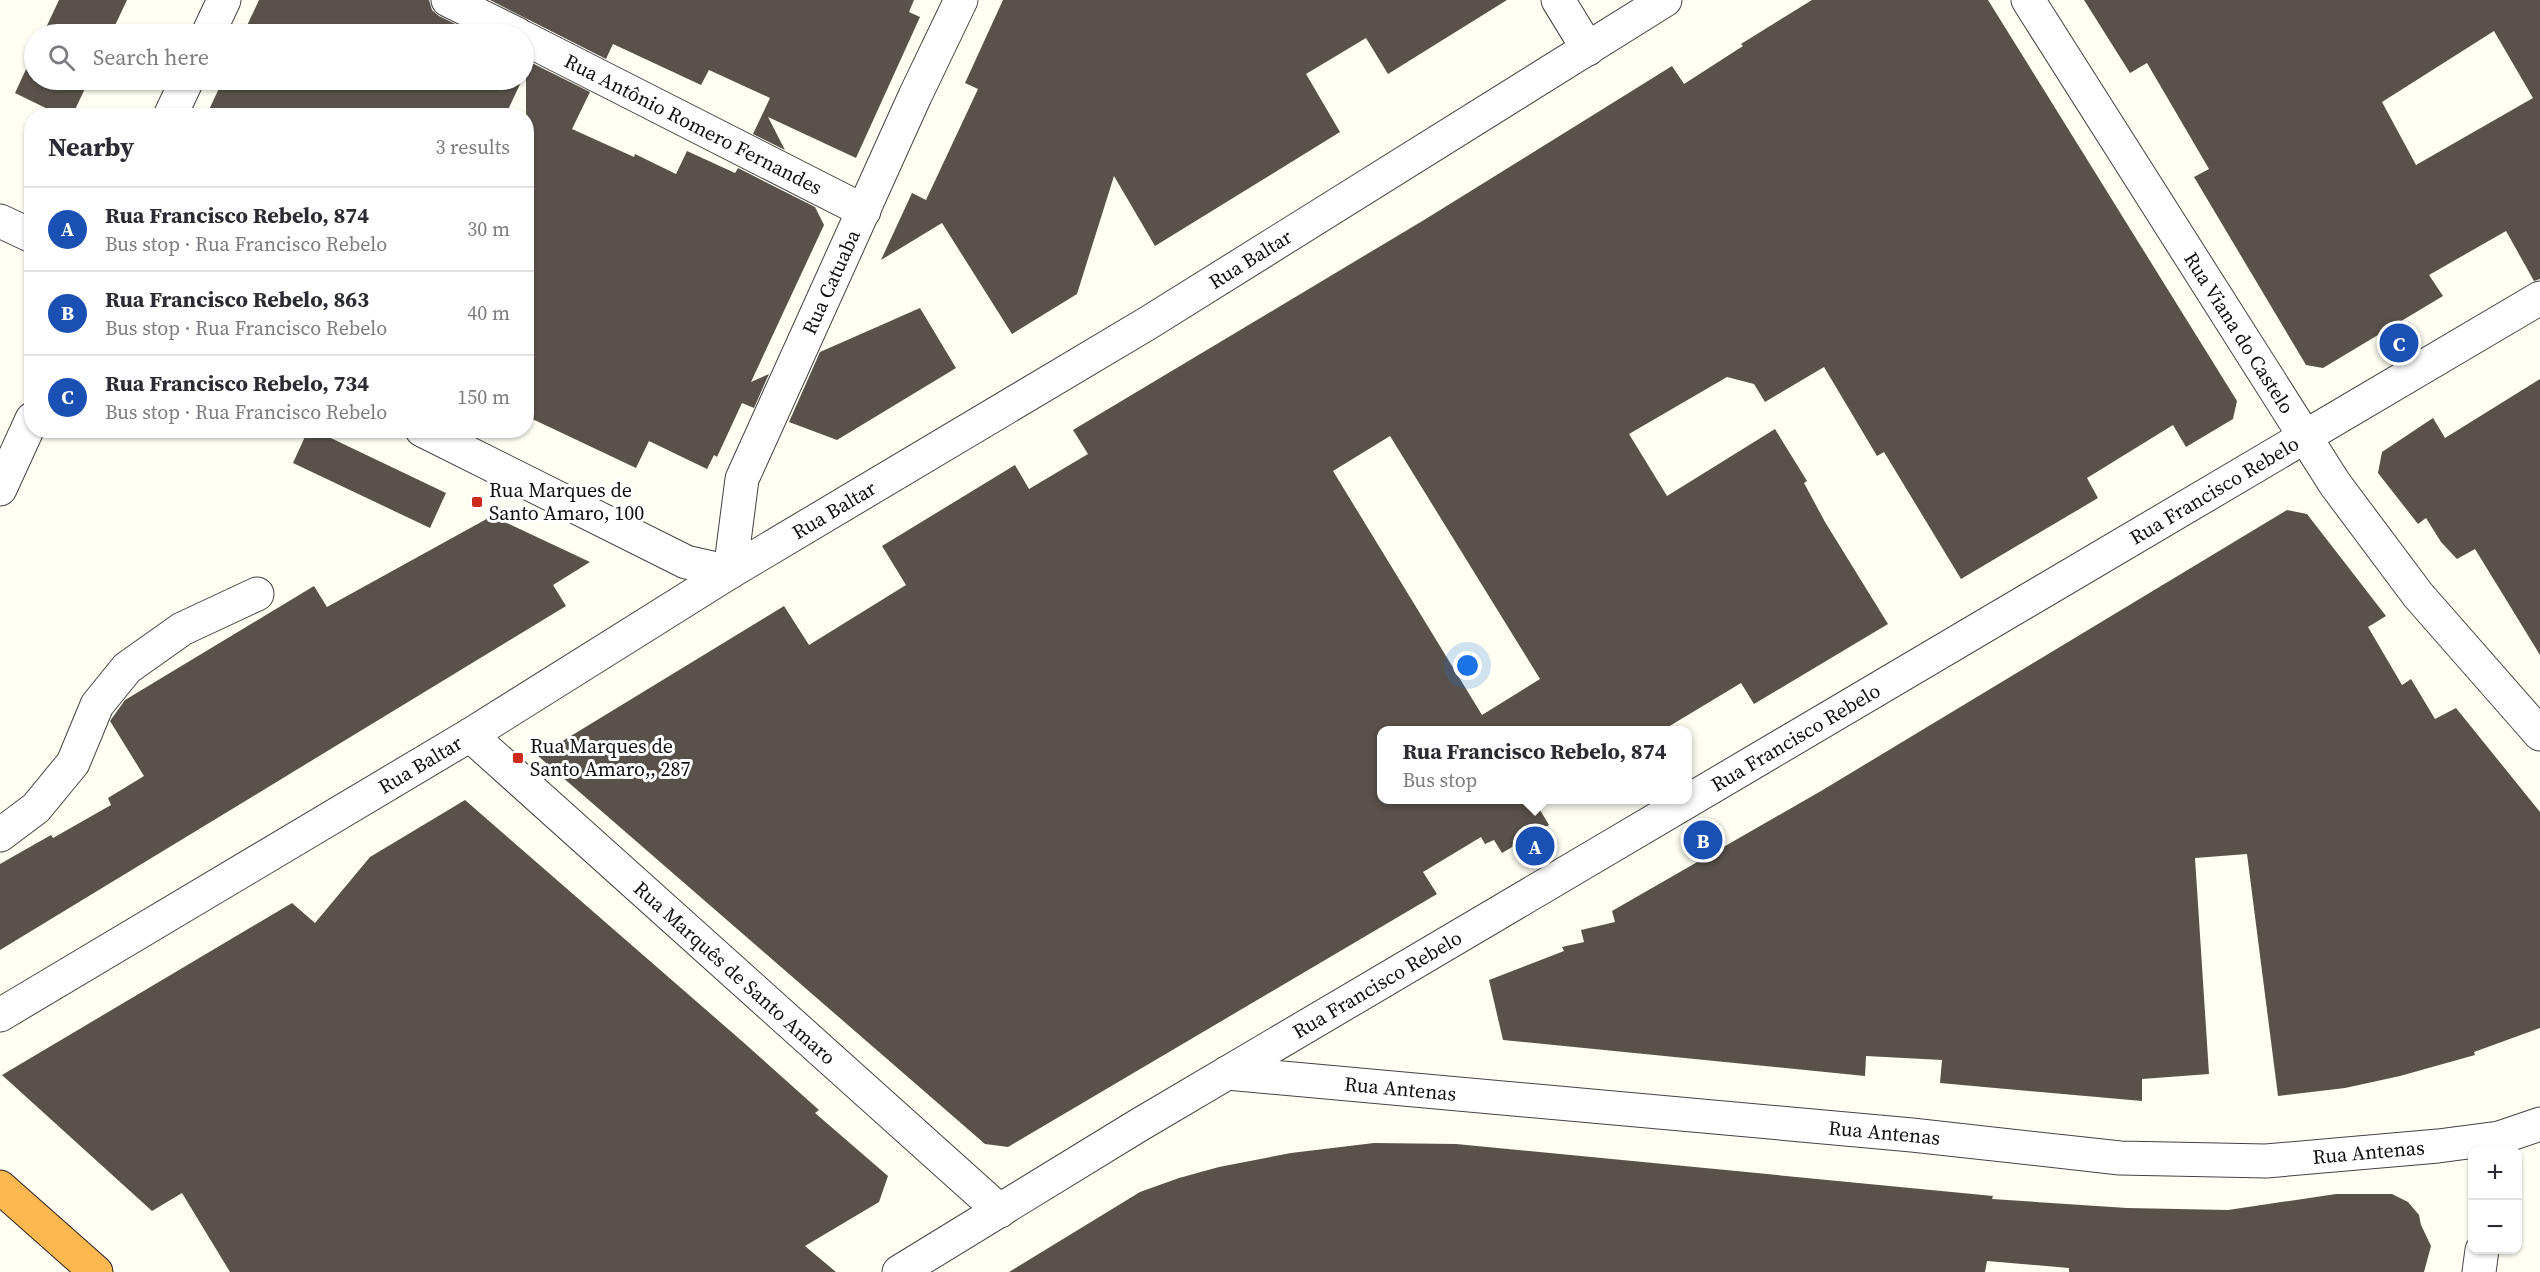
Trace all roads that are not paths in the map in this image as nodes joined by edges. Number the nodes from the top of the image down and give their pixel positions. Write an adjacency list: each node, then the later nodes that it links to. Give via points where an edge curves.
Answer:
1 (224, 0): 7 (street)
2 (448, 0): 8 (street)
3 (961, 0): 13 (street, Rua Catuaba)
4 (1558, 0): 10 (street)
5 (1665, 0): 10 (street, Rua Baltar)
6 (2028, 0): 19 (street, Rua Viana do Castelo)
7 (213, 24)
8 (497, 24)
9 (534, 43): 13 (street, Rua Antônio Romero Fernandes)
10 (1588, 49): 21 (street, Rua Baltar, via 1148,323)
11 (182, 90): 12 (street)
12 (174, 108)
13 (864, 211): 21 (street, Rua Catuaba, via 742,479)
14 (0, 221): 15 (street)
15 (24, 232)
16 (2540, 298): 19 (street, Rua Francisco Rebelo)
17 (24, 436): 20 (street)
18 (438, 438): 21 (street, via 686,562)
19 (2305, 438): 23 (street, Rua Viana do Castelo, via 2418,595); 25 (street, Rua Francisco Rebelo)
20 (0, 489)
21 (730, 572): 24 (street, Rua Baltar)
22 (256, 594): 27 (street, via 182,629 127,668 97,705 73,763 36,808)
23 (2540, 734)
24 (470, 735): 28 (street, Rua Baltar); 33 (street, Rua Marquês de Santo Amaro)
25 (1692, 799)
26 (1684, 804): 29 (street, Rua Francisco Rebelo)
27 (0, 835)
28 (0, 1015)
29 (1227, 1073): 31 (street, Rua Antenas, via 1912,1135 2120,1158 2266,1161); 33 (street, Rua Francisco Rebelo)
30 (2540, 1124): 31 (street, Rua Antenas)
31 (2498, 1144)
32 (0, 1187): 35 (highway)
33 (1000, 1211): 36 (street, Rua Francisco Rebelo)
34 (2481, 1254): 37 (street)
35 (96, 1272)
36 (899, 1272)
37 (2479, 1272)

